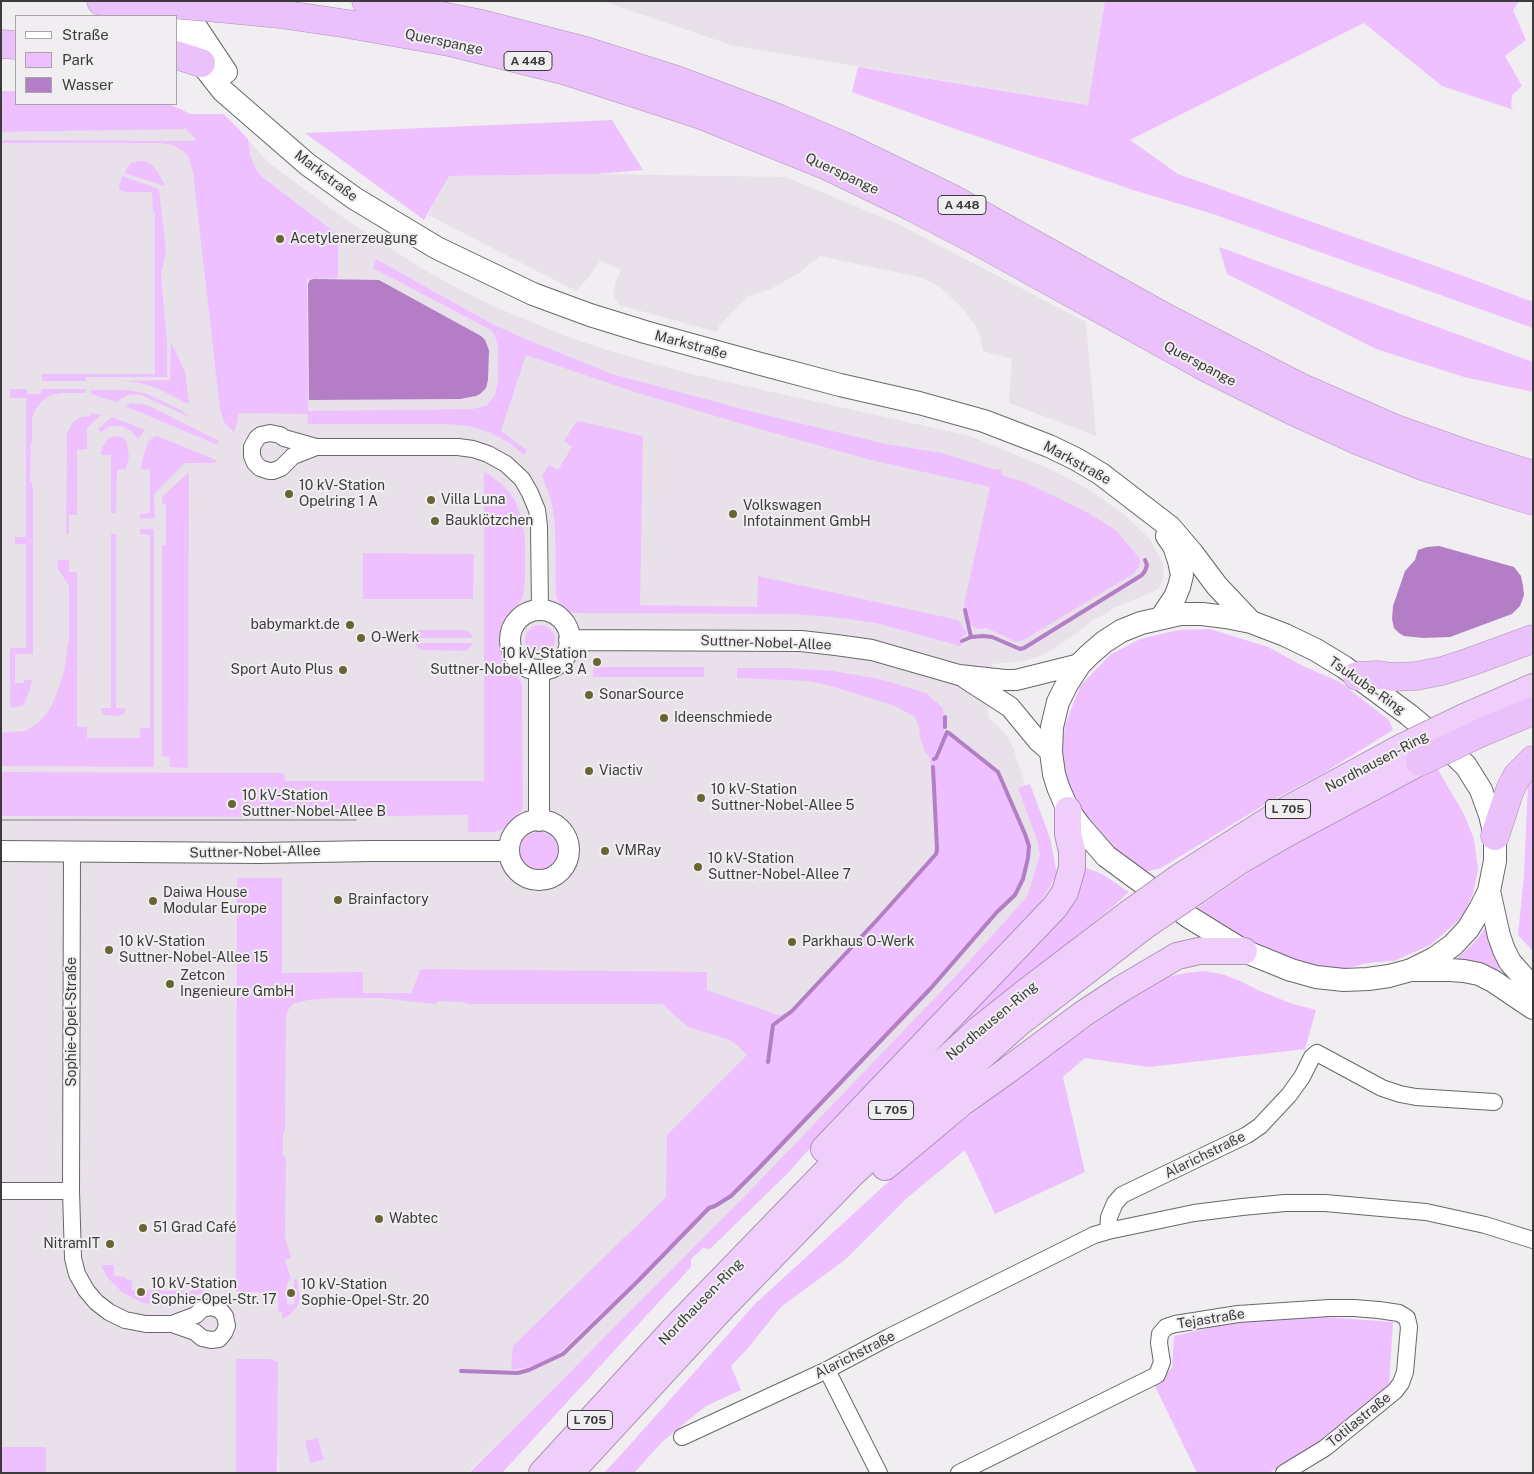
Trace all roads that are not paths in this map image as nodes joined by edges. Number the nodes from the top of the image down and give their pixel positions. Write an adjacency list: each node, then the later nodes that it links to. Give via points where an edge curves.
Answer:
1 (101, 1): 4 (highway, Querspange / A 448)
2 (183, 1): 9 (main road, Markstraße, via 194,24)
3 (366, 1): 11 (highway, Querspange / A 448, via 482,24 586,51 677,80 778,118 951,198 1168,319 1298,386 1396,429)
4 (158, 7): 12 (highway, Querspange / A 448, bridge, via 218,8 348,24 449,42 566,71 701,115 825,165 914,208 1207,368 1293,411 1425,466)
5 (178, 34): 8 (main road, Markstraße)
6 (1, 44): 7 (highway)
7 (15, 45)
8 (188, 59): 9 (main road, Markstraße)
9 (254, 117): 13 (main road, Markstraße, via 307,164 354,198 438,248 533,294 645,332 993,424 1076,459 1117,485)
10 (316, 447): 10 (street, via 266,433 253,443 252,456 257,466 269,471 281,468 288,460); 14 (street, via 458,447 488,454 506,464 522,479 537,510)
11 (1533, 475)
12 (1533, 501)
13 (1153, 514): 15 (main road, Markstraße, via 1174,546 1182,575 1175,597); 16 (main road, Markstraße, via 1170,527 1217,586)
14 (540, 610): 18 (street, via 561,619); 20 (street, via 522,616 515,623 510,641 516,658 529,668)
15 (1161, 618): 16 (main road, Tsukuba-Ring, via 1202,614); 19 (main road, Tsukuba-Ring, via 1120,631)
16 (1251, 622): 22 (main road, Tsukuba-Ring, via 1316,650)
17 (1533, 639): 22 (highway, via 1442,671 1416,676)
18 (570, 640): 20 (street, via 564,658 548,669); 21 (street, Suttner-Nobel-Allee, via 810,642 872,650)
19 (1080, 664): 21 (street, Suttner-Nobel-Allee, via 1016,680); 26 (main road, Tsukuba-Ring, via 1058,702)
20 (539, 670): 30 (street)
21 (959, 675): 26 (street, Suttner-Nobel-Allee, via 1010,707)
22 (1357, 676): 31 (main road, Tsukuba-Ring, via 1409,715 1466,766 1481,790)
23 (1533, 688): 25 (highway, L 705)
24 (1533, 711): 25 (highway, L 705)
25 (1472, 725): 27 (highway, L 705, bridge)
26 (1051, 752): 29 (main road, Tsukuba-Ring, via 1058,787)
27 (1411, 754): 36 (highway, Nordhausen-Ring / L 705, bridge, via 1238,862 1187,884)
28 (1533, 760): 31 (highway, via 1517,776 1510,790)
29 (1068, 810): 37 (main road, Tsukuba-Ring, via 1106,856 1189,918); 49 (highway, via 1072,868 1065,892 1055,907 819,1154)
30 (539, 821): 33 (street, via 524,824 518,829); 33 (street, via 554,825 565,836 568,851 560,872 546,879 531,879 513,865)
31 (1495, 836): 35 (main road, Tsukuba-Ring, via 1495,861)
32 (1, 851): 34 (street, Suttner-Nobel-Allee)
33 (509, 851): 34 (street, Suttner-Nobel-Allee)
34 (72, 853): 43 (street, Sophie-Opel-Straße)
35 (1489, 891): 38 (main road, Tsukuba-Ring, via 1468,929 1453,945); 39 (main road, via 1504,950 1510,962)
36 (1137, 920): 46 (highway, Nordhausen-Ring / L 705, via 852,1174); 49 (highway, Nordhausen-Ring / L 705, via 977,1031 859,1138)
37 (1244, 951): 38 (main road, Tsukuba-Ring, via 1316,977 1368,979); 46 (highway, via 1199,951 1177,956 1083,1014 963,1102)
38 (1411, 970): 40 (main road, via 1479,974)
39 (1533, 988)
40 (1533, 1008)
41 (1494, 1102): 44 (street, Alarichstraße, via 1400,1094 1382,1088 1317,1053 1289,1095 1260,1126 1122,1195 1109,1217)
42 (1, 1191): 43 (street)
43 (71, 1191): 48 (street, Sophie-Opel-Straße, via 73,1258 86,1290 96,1302 125,1320)
44 (1108, 1231): 45 (street, Alarichstraße, via 1194,1212 1285,1203 1325,1203 1426,1212); 50 (street, Alarichstraße)
45 (1533, 1240)
46 (724, 1306): 53 (highway, Nordhausen-Ring / L 705)
47 (1407, 1318): 55 (street, Tejastraße, via 1379,1310 1329,1308 1238,1314 1166,1327 1160,1334 1162,1362 1157,1375); 56 (street, Totilastraße, via 1405,1372 1395,1391 1324,1448)
48 (172, 1324)
49 (674, 1328): 52 (highway, Nordhausen-Ring / L 705)
50 (827, 1370): 51 (street, Alarichstraße); 54 (street)
51 (682, 1438)
52 (542, 1473)
53 (570, 1473)
54 (879, 1473)
55 (960, 1473)
56 (1284, 1473)

